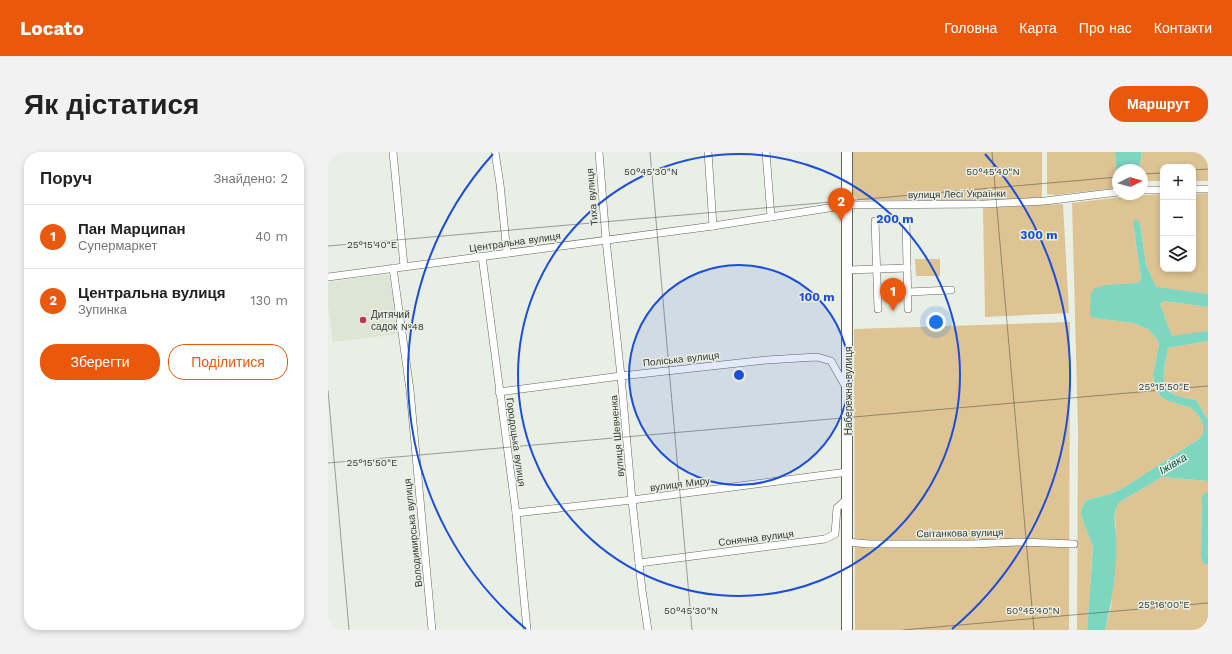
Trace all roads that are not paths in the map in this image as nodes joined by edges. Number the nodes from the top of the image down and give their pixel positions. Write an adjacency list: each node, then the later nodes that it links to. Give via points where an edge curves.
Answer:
1 (393, 152): 20 (street)
2 (495, 152): 18 (street)
3 (599, 152): 17 (street, Тиха вулиця)
4 (708, 152): 16 (street)
5 (766, 152): 13 (street)
6 (847, 152): 12 (street, Набережна вулиця)
7 (1196, 189): 8 (street)
8 (1208, 189)
9 (1148, 190): 10 (street)
10 (1160, 190)
11 (1112, 193): 12 (street, вулиця Лесі Українки, via 1066,199 985,204)
12 (848, 205): 13 (street, Центральна вулиця); 24 (street, Набережна вулиця)
13 (770, 217): 16 (street, Центральна вулиця)
14 (875, 221): 23 (street)
15 (906, 221): 22 (street)
16 (713, 226): 17 (street, Центральна вулиця)
17 (606, 240): 18 (street, Центральна вулиця); 30 (street, вулиця Шевченка)
18 (506, 254): 19 (street, Центральна вулиця)
19 (482, 256): 20 (street, Центральна вулиця); 32 (street, Городоцька вулиця)
20 (404, 266): 21 (street, Центральна вулиця)
21 (393, 268): 25 (street, Центральна вулиця); 40 (street, Володимирська вулиця, via 410,390)
22 (907, 268): 23 (street); 27 (street)
23 (877, 269): 24 (street); 28 (street)
24 (848, 270): 31 (street, Набережна вулиця)
25 (328, 277)
26 (951, 290): 27 (street)
27 (908, 292): 29 (street)
28 (878, 309)
29 (908, 309)
30 (621, 376): 31 (street, Поліська вулиця, via 766,360 818,357 831,361); 32 (street, Поліська вулиця); 35 (street, вулиця Шевченка)
31 (848, 391): 33 (street, Набережна вулиця)
32 (499, 392): 36 (street, Городоцька вулиця)
33 (848, 472): 34 (street, Набережна вулиця); 35 (street, вулиця Миру)
34 (848, 498): 37 (street, Набережна вулиця); 39 (street, Сонячна вулиця, via 837,508 835,534 825,539)
35 (632, 500): 36 (street, вулиця Миру); 39 (street, вулиця Шевченка)
36 (516, 513): 41 (street, Городоцька вулиця)
37 (848, 542): 38 (street, Світанкова вулиця); 43 (street, Набережна вулиця)
38 (1074, 544)
39 (639, 563): 42 (street, вулиця Шевченка)
40 (432, 630)
41 (526, 630)
42 (648, 630)
43 (848, 630)

